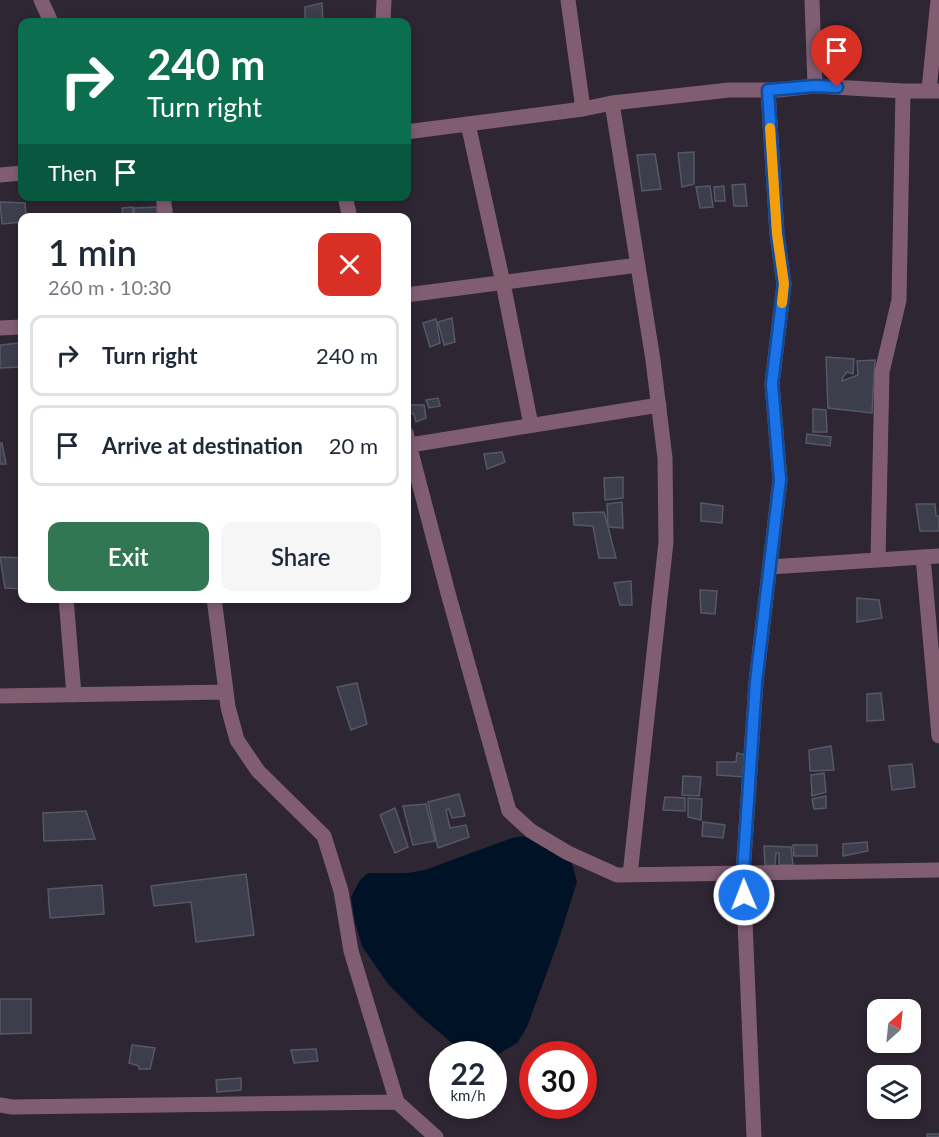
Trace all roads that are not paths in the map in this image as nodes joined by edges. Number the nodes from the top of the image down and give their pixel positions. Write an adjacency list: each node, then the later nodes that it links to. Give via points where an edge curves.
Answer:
1 (40, 0): 6 (street)
2 (384, 0): 7 (street)
3 (568, 0): 13 (street)
4 (812, 0): 8 (street)
5 (938, 0): 10 (street)
6 (49, 18)
7 (383, 18)
8 (815, 86): 9 (street); 11 (street)
9 (768, 90): 12 (street, via 729,90); 30 (street, via 784,284 772,384 780,480)
10 (934, 90): 11 (street)
11 (903, 91): 29 (street, via 899,300 882,372)
12 (612, 103): 13 (street); 18 (street)
13 (583, 109): 14 (street)
14 (468, 124): 15 (street); 19 (street)
15 (411, 131)
16 (18, 173): 17 (street)
17 (0, 175)
18 (639, 265): 19 (street); 23 (street)
19 (503, 282): 20 (street); 24 (street)
20 (411, 294)
21 (18, 327): 22 (street)
22 (0, 328)
23 (659, 405): 24 (street); 40 (street, via 665,458 666,542)
24 (531, 425): 25 (street)
25 (411, 439)
26 (411, 450): 40 (street, via 509,811 531,831 568,853 617,875)
27 (923, 556): 28 (street); 29 (street); 36 (street)
28 (939, 556)
29 (878, 559): 30 (street)
30 (770, 567): 39 (street, via 756,682)
31 (66, 603): 34 (street)
32 (215, 603): 33 (street)
33 (226, 692): 34 (street); 41 (street, via 237,740 258,771 324,836 341,891 351,951)
34 (74, 695): 35 (street)
35 (0, 696)
36 (938, 718): 37 (street)
37 (939, 736)
38 (939, 870): 39 (street)
39 (743, 873): 40 (street); 44 (street)
40 (630, 874)
41 (397, 1102): 42 (street); 43 (street)
42 (0, 1105)
43 (436, 1137)
44 (754, 1137)

